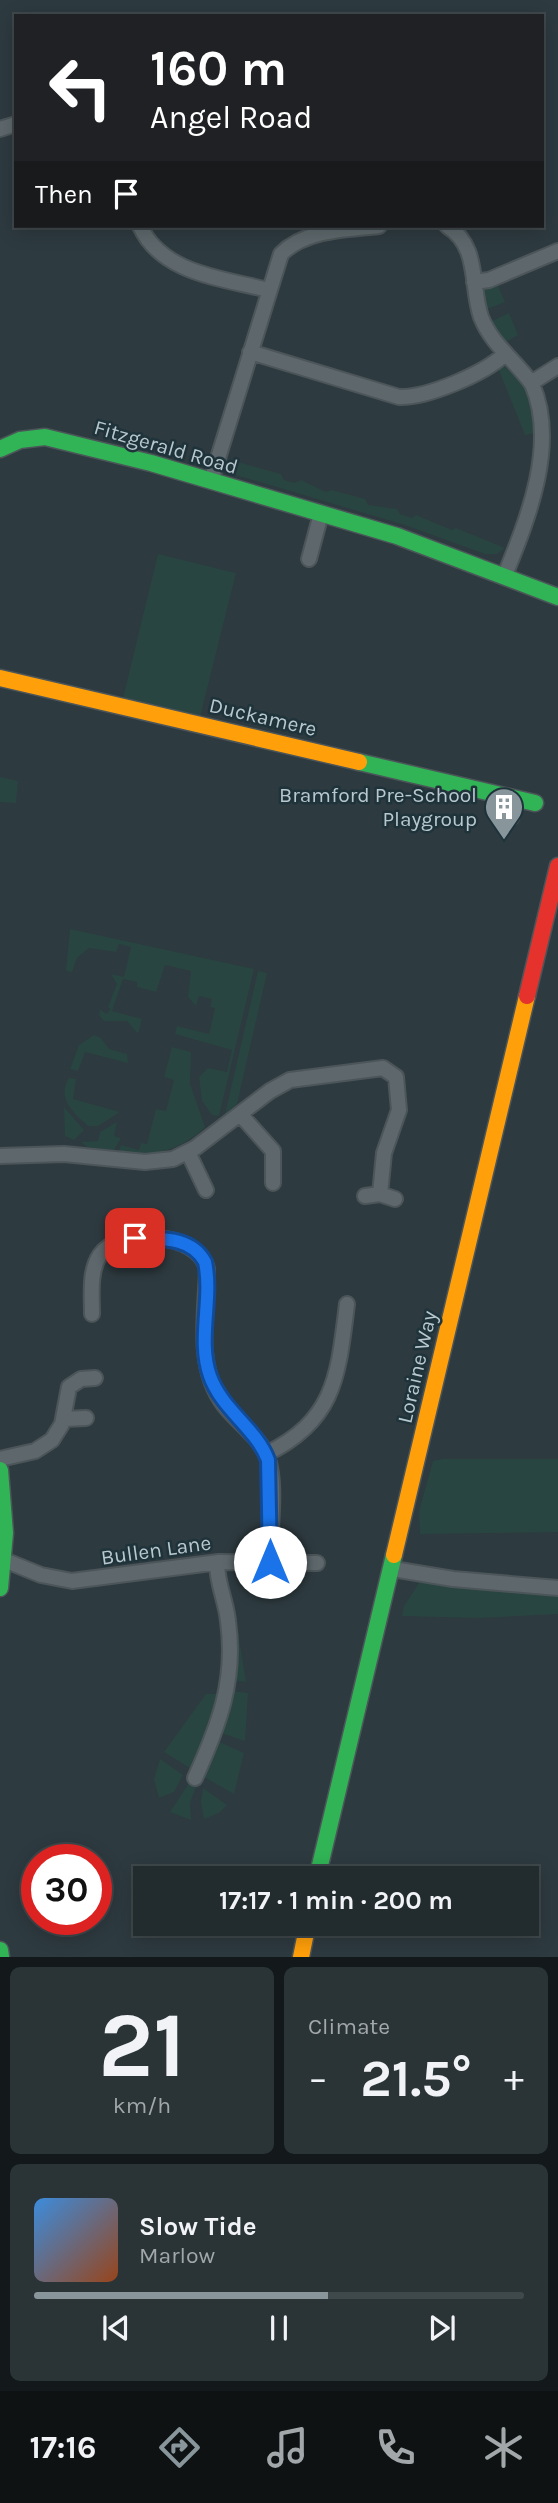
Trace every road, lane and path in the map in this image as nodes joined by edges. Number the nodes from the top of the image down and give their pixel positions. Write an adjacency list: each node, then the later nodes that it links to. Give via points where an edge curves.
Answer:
1 (141, 228): 6 (street, via 154,248 176,265)
2 (368, 228): 6 (street, via 300,240 281,254)
3 (449, 228): 5 (street, via 467,246)
4 (558, 251): 5 (street)
5 (474, 282): 8 (street, via 485,326)
6 (268, 290): 7 (street)
7 (250, 352): 8 (street, via 407,398 483,370); 12 (street)
8 (504, 355): 10 (street)
9 (558, 366): 10 (street)
10 (531, 383): 15 (street, via 548,424 548,460)
11 (0, 449): 12 (main road, Fitzgerald Road, via 20,440 52,439)
12 (211, 481): 13 (main road, Fitzgerald Road)
13 (321, 513): 14 (street); 15 (main road, Fitzgerald Road)
14 (309, 559)
15 (505, 575): 16 (main road, Fitzgerald Road)
16 (558, 597)
17 (0, 678): 18 (main road, Duckamere)
18 (516, 799): 19 (main road, Duckamere); 20 (street)
19 (535, 803)
20 (511, 818)
21 (558, 866): 40 (main road, Loraine Way)
22 (240, 1114): 23 (street); 25 (street, via 273,1151); 27 (street, via 290,1080 378,1067 390,1070 396,1077 400,1102 372,1195)
23 (188, 1152): 24 (street, via 145,1162 64,1154); 26 (street)
24 (0, 1156)
25 (273, 1183)
26 (206, 1189)
27 (395, 1199)
28 (347, 1304): 33 (street, via 337,1376 323,1409 301,1433)
29 (92, 1314): 33 (street, via 94,1270 110,1245 135,1238 176,1241 197,1251 207,1269 208,1373 220,1399)
30 (95, 1378): 32 (street, via 81,1379 69,1387)
31 (86, 1418): 32 (street)
32 (64, 1419): 34 (street, via 48,1444)
33 (266, 1454): 37 (street, via 271,1474)
34 (0, 1459)
35 (0, 1470): 36 (main road)
36 (4, 1560): 38 (street, Bullen Lane, via 41,1576 72,1581); 41 (main road)
37 (270, 1562): 38 (street, Bullen Lane); 39 (street, Bullen Lane)
38 (217, 1563): 43 (street, via 228,1621 229,1677 219,1724)
39 (317, 1563)
40 (393, 1569): 42 (street); 44 (main road, Loraine Way)
41 (0, 1588)
42 (558, 1588)
43 (195, 1778)
44 (320, 1866)
45 (305, 1936): 48 (main road)
46 (0, 1950): 47 (main road)
47 (1, 1957)
48 (301, 1957)

